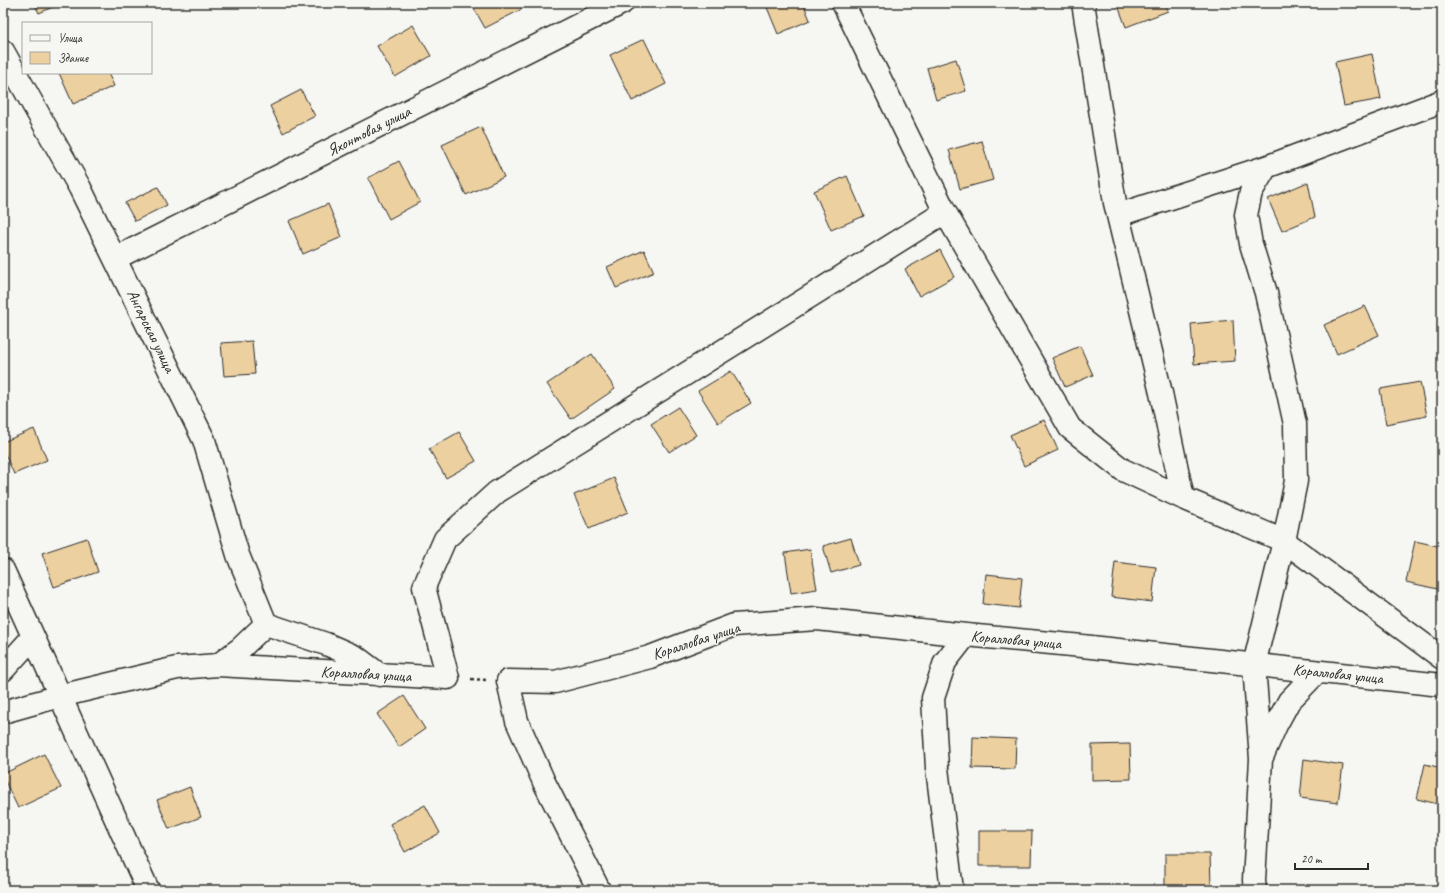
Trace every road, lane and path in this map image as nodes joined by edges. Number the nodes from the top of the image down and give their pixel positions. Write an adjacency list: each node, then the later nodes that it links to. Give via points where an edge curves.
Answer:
1 (622, 3): 9 (street, Яхонтовая улица)
2 (843, 3): 7 (street)
3 (1083, 3): 8 (street)
4 (3, 51): 9 (street, Ангарская улица)
5 (1442, 101): 6 (street)
6 (1266, 167): 8 (street); 11 (street, via 1250,192 1246,215 1295,424 1296,481)
7 (945, 212): 10 (street, via 1070,428 1123,470); 22 (street, via 497,492 444,539 424,587)
8 (1118, 215): 10 (street, via 1161,393)
9 (116, 258): 13 (street, Ангарская улица, via 204,440 238,555)
10 (1183, 498): 11 (street)
11 (1284, 541): 16 (street); 18 (street)
12 (3, 570): 15 (street)
13 (266, 624): 17 (street, via 241,648); 21 (street, via 356,657)
14 (966, 636): 18 (street, Коралловая улица); 23 (street, Коралловая улица, via 817,619 734,625 650,657 554,682); 30 (street, via 945,662 932,698 936,768)
15 (33, 637): 19 (street); 25 (street)
16 (1442, 658)
17 (218, 665): 21 (street, Коралловая улица); 25 (street, Коралловая улица, via 176,668)
18 (1254, 665): 20 (street, Коралловая улица); 27 (street)
19 (3, 670)
20 (1318, 672): 24 (street, Коралловая улица); 27 (street, via 1289,701)
21 (380, 674): 22 (street, Коралловая улица)
22 (448, 678): 23 (path)
23 (508, 681): 29 (street, via 517,720 544,782)
24 (1442, 685)
25 (60, 696): 26 (street, Коралловая улица); 28 (street)
26 (3, 712)
27 (1261, 759): 31 (street)
28 (148, 890)
29 (599, 890)
30 (952, 890)
31 (1255, 890)

